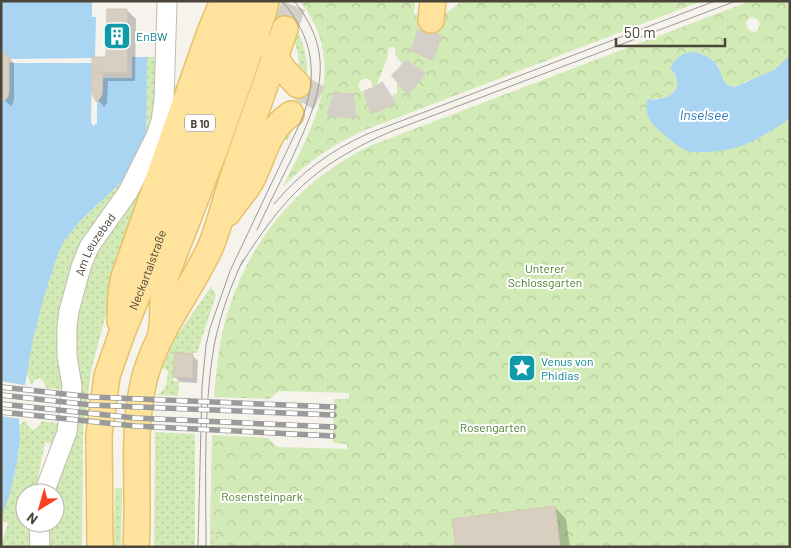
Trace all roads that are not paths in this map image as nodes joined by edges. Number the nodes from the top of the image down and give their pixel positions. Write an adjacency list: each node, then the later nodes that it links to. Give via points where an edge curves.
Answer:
1 (203, 1): 6 (main road, via 209,13)
2 (222, 1): 6 (main road)
3 (244, 1): 11 (main road, Neckartalstraße / B 10, via 145,277)
4 (266, 1): 10 (main road, via 215,149 166,275 162,325)
5 (167, 3): 12 (street, Am Leuzebad, via 161,121 128,192 89,247 82,267 67,326 72,386 68,429)
6 (210, 32): 11 (main road, B 10, via 124,277)
7 (298, 85): 9 (main road, via 276,41)
8 (291, 114): 9 (main road, via 277,126 248,185)
9 (216, 232): 10 (main road)
10 (157, 344): 16 (main road, via 141,396 136,454)
11 (115, 351): 14 (main road, Neckartalstraße / B 10, via 104,388 99,435)
12 (48, 483)
13 (39, 533): 15 (street)
14 (100, 546)
15 (40, 547)
16 (136, 547)

